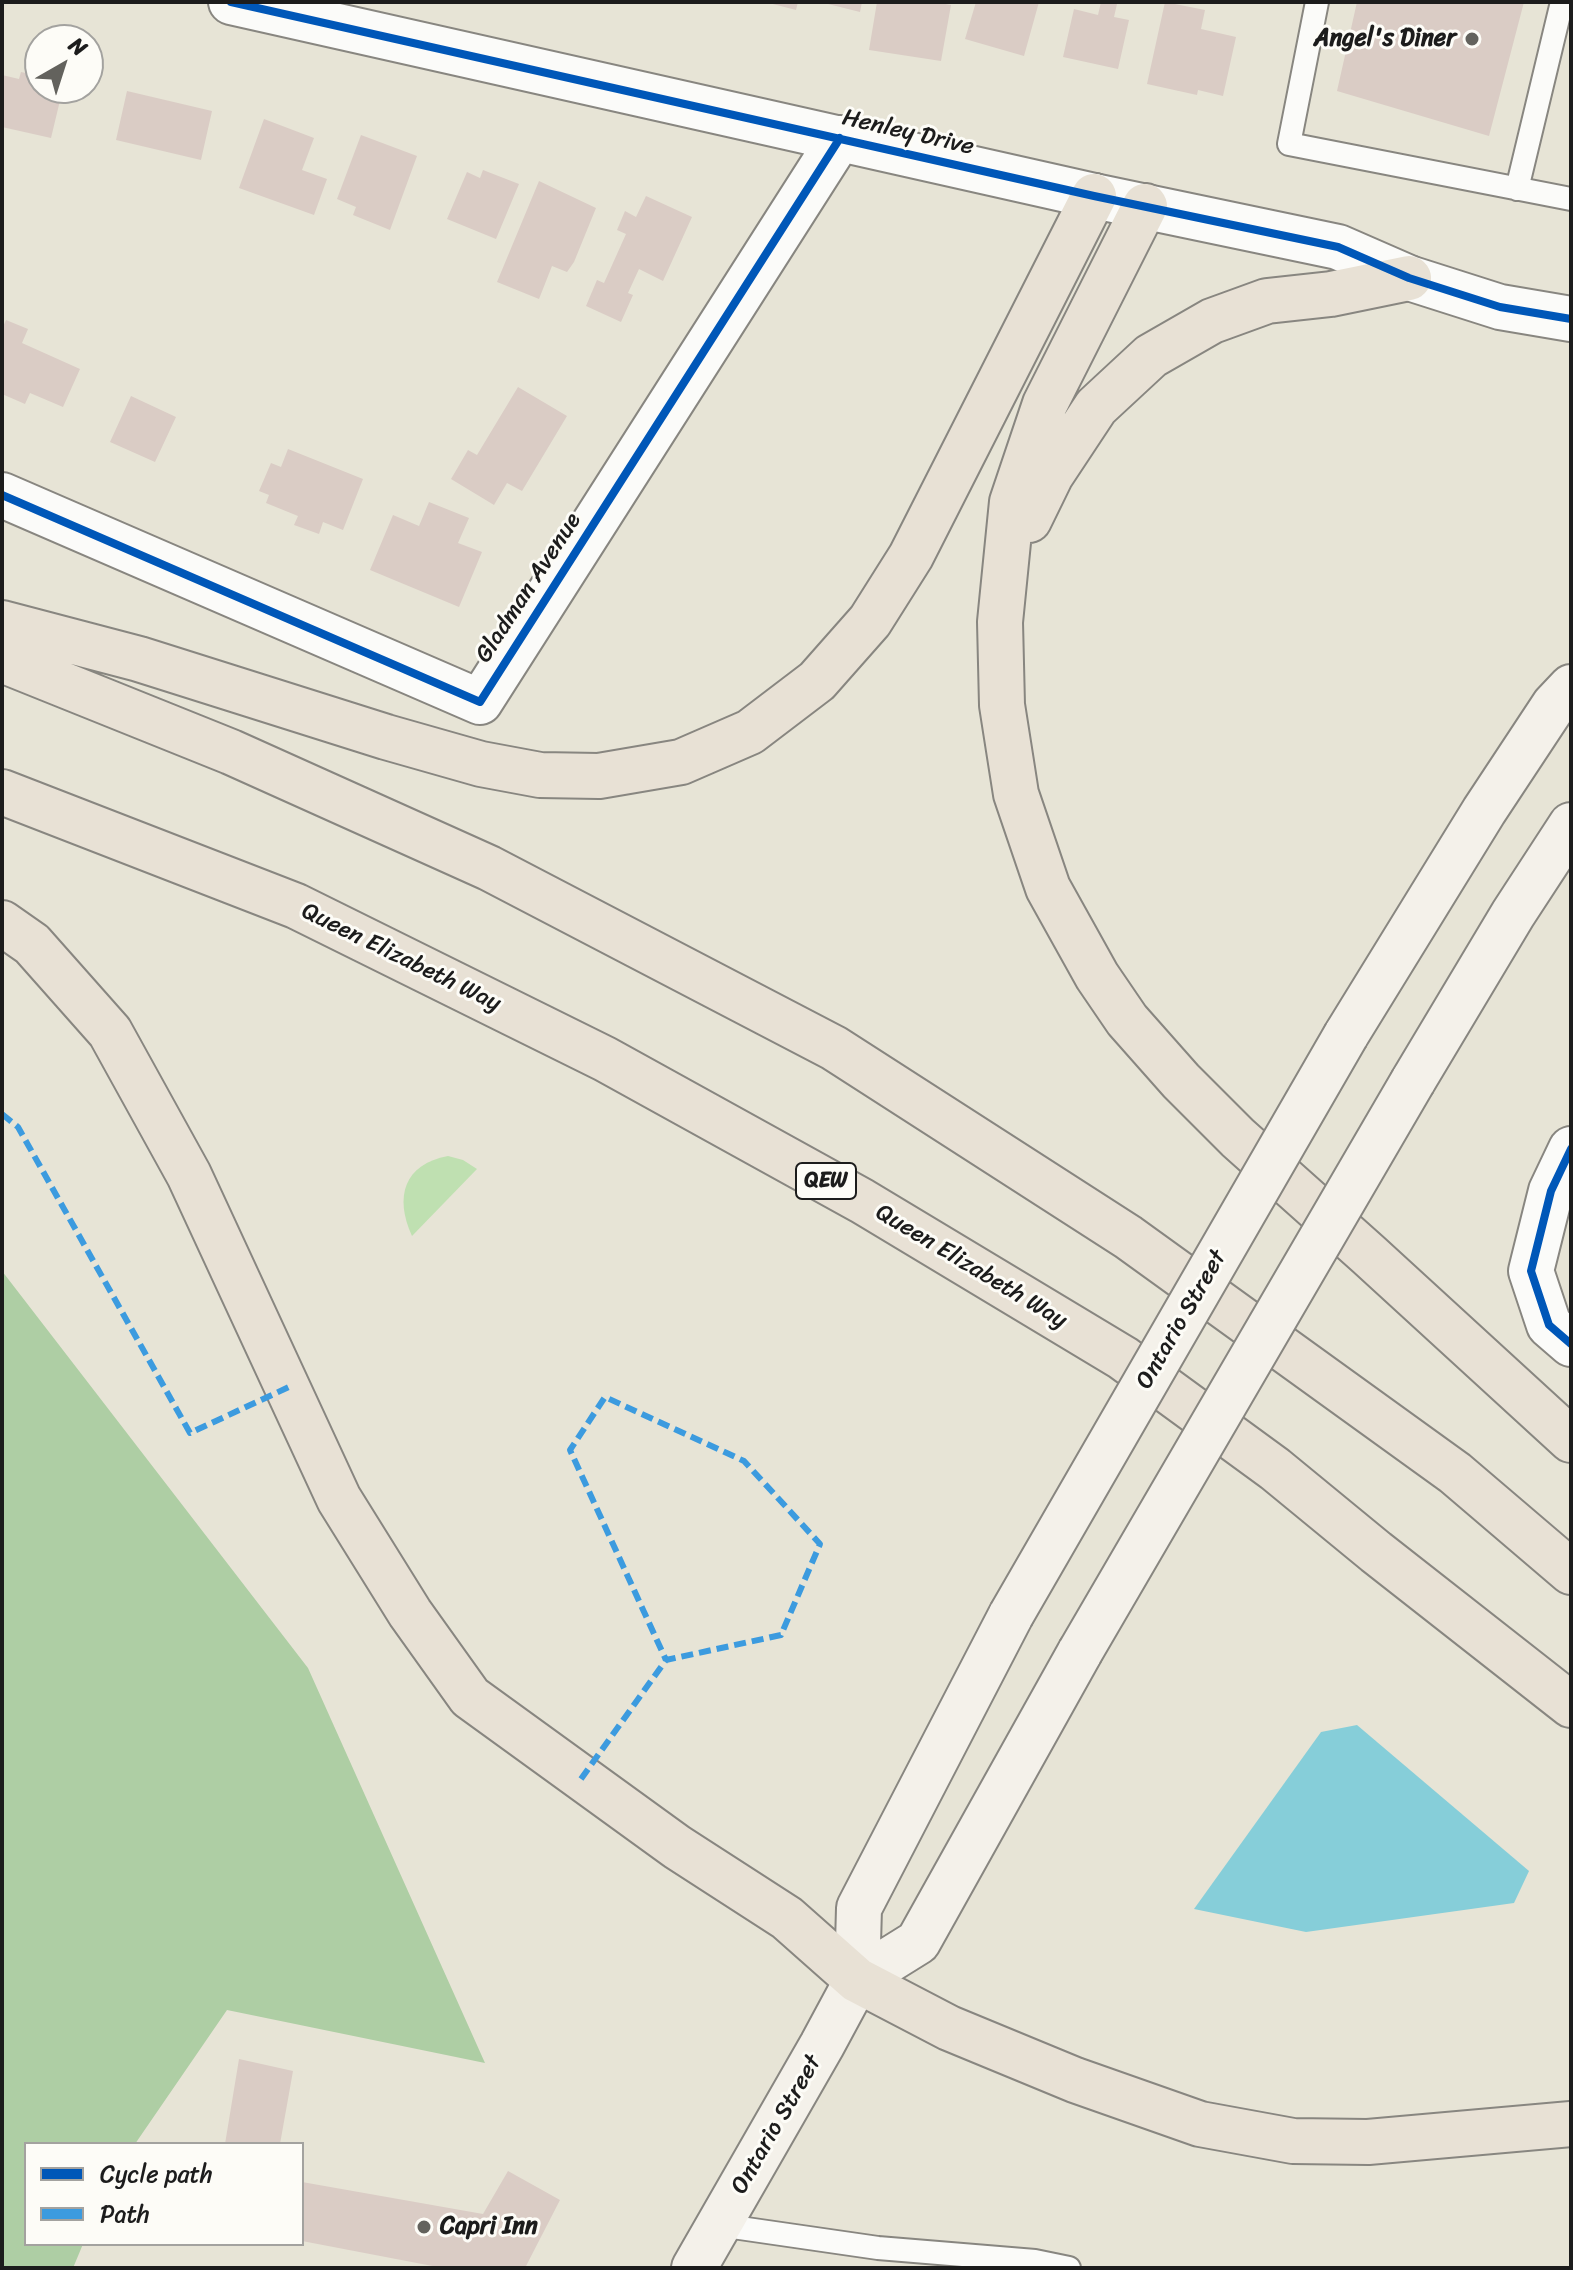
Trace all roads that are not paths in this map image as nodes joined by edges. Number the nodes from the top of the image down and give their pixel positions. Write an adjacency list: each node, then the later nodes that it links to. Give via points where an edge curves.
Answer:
1 (231, 2): 4 (street, Henley Drive)
2 (1317, 2): 5 (lane, via 1289,144)
3 (1562, 2): 5 (lane)
4 (840, 138): 6 (street, Henley Drive); 11 (street, Gladman Avenue, via 480,702)
5 (1517, 189): 7 (lane)
6 (1094, 196): 8 (street, Henley Drive); 13 (highway, via 911,556 870,621 817,681 750,732 681,762 599,776 540,775 481,764 139,659)
7 (1571, 199)
8 (1145, 206): 9 (street, Henley Drive, via 1338,247); 12 (highway, via 1045,404 1012,502)
9 (1409, 278): 10 (street, Henley Drive, via 1500,307); 12 (highway, via 1267,301 1212,321 1151,356 1096,407 1051,475 1023,532)
10 (1571, 319)
11 (2, 495)
12 (1000, 622): 21 (highway, via 1002,705 1016,794 1048,888 1127,1020 1238,1138)
13 (2, 623)
14 (2, 660): 22 (highway, via 231,752 489,868 834,1048 1128,1237 1455,1473)
15 (1571, 687): 24 (main road, Ontario Street, bridge, via 1484,811 1346,1035 1011,1615 859,1908)
16 (2, 792): 23 (highway, Queen Elizabeth Way / QEW, via 296,906 605,1059 862,1201 1123,1358 1275,1469)
17 (1571, 825): 24 (main road, Ontario Street, bridge, via 1413,1081 1080,1652 918,1942)
18 (2, 923): 24 (highway, via 32,944 110,1032 189,1175 339,1499 470,1697 677,1847 787,1918)
19 (1571, 1149): 20 (street, via 1551,1191 1531,1271 1549,1325)
20 (1571, 1344)
21 (1571, 1440)
22 (1571, 1572)
23 (1571, 1705)
24 (857, 1980): 25 (highway, via 949,2028 1200,2124 1293,2141 1368,2142); 26 (main road, Ontario Street)
25 (1571, 2124)
26 (719, 2225): 27 (lane); 29 (main road, Ontario Street)
27 (917, 2260): 28 (lane)
28 (1034, 2264): 30 (lane)
29 (694, 2268)
30 (1069, 2268)

